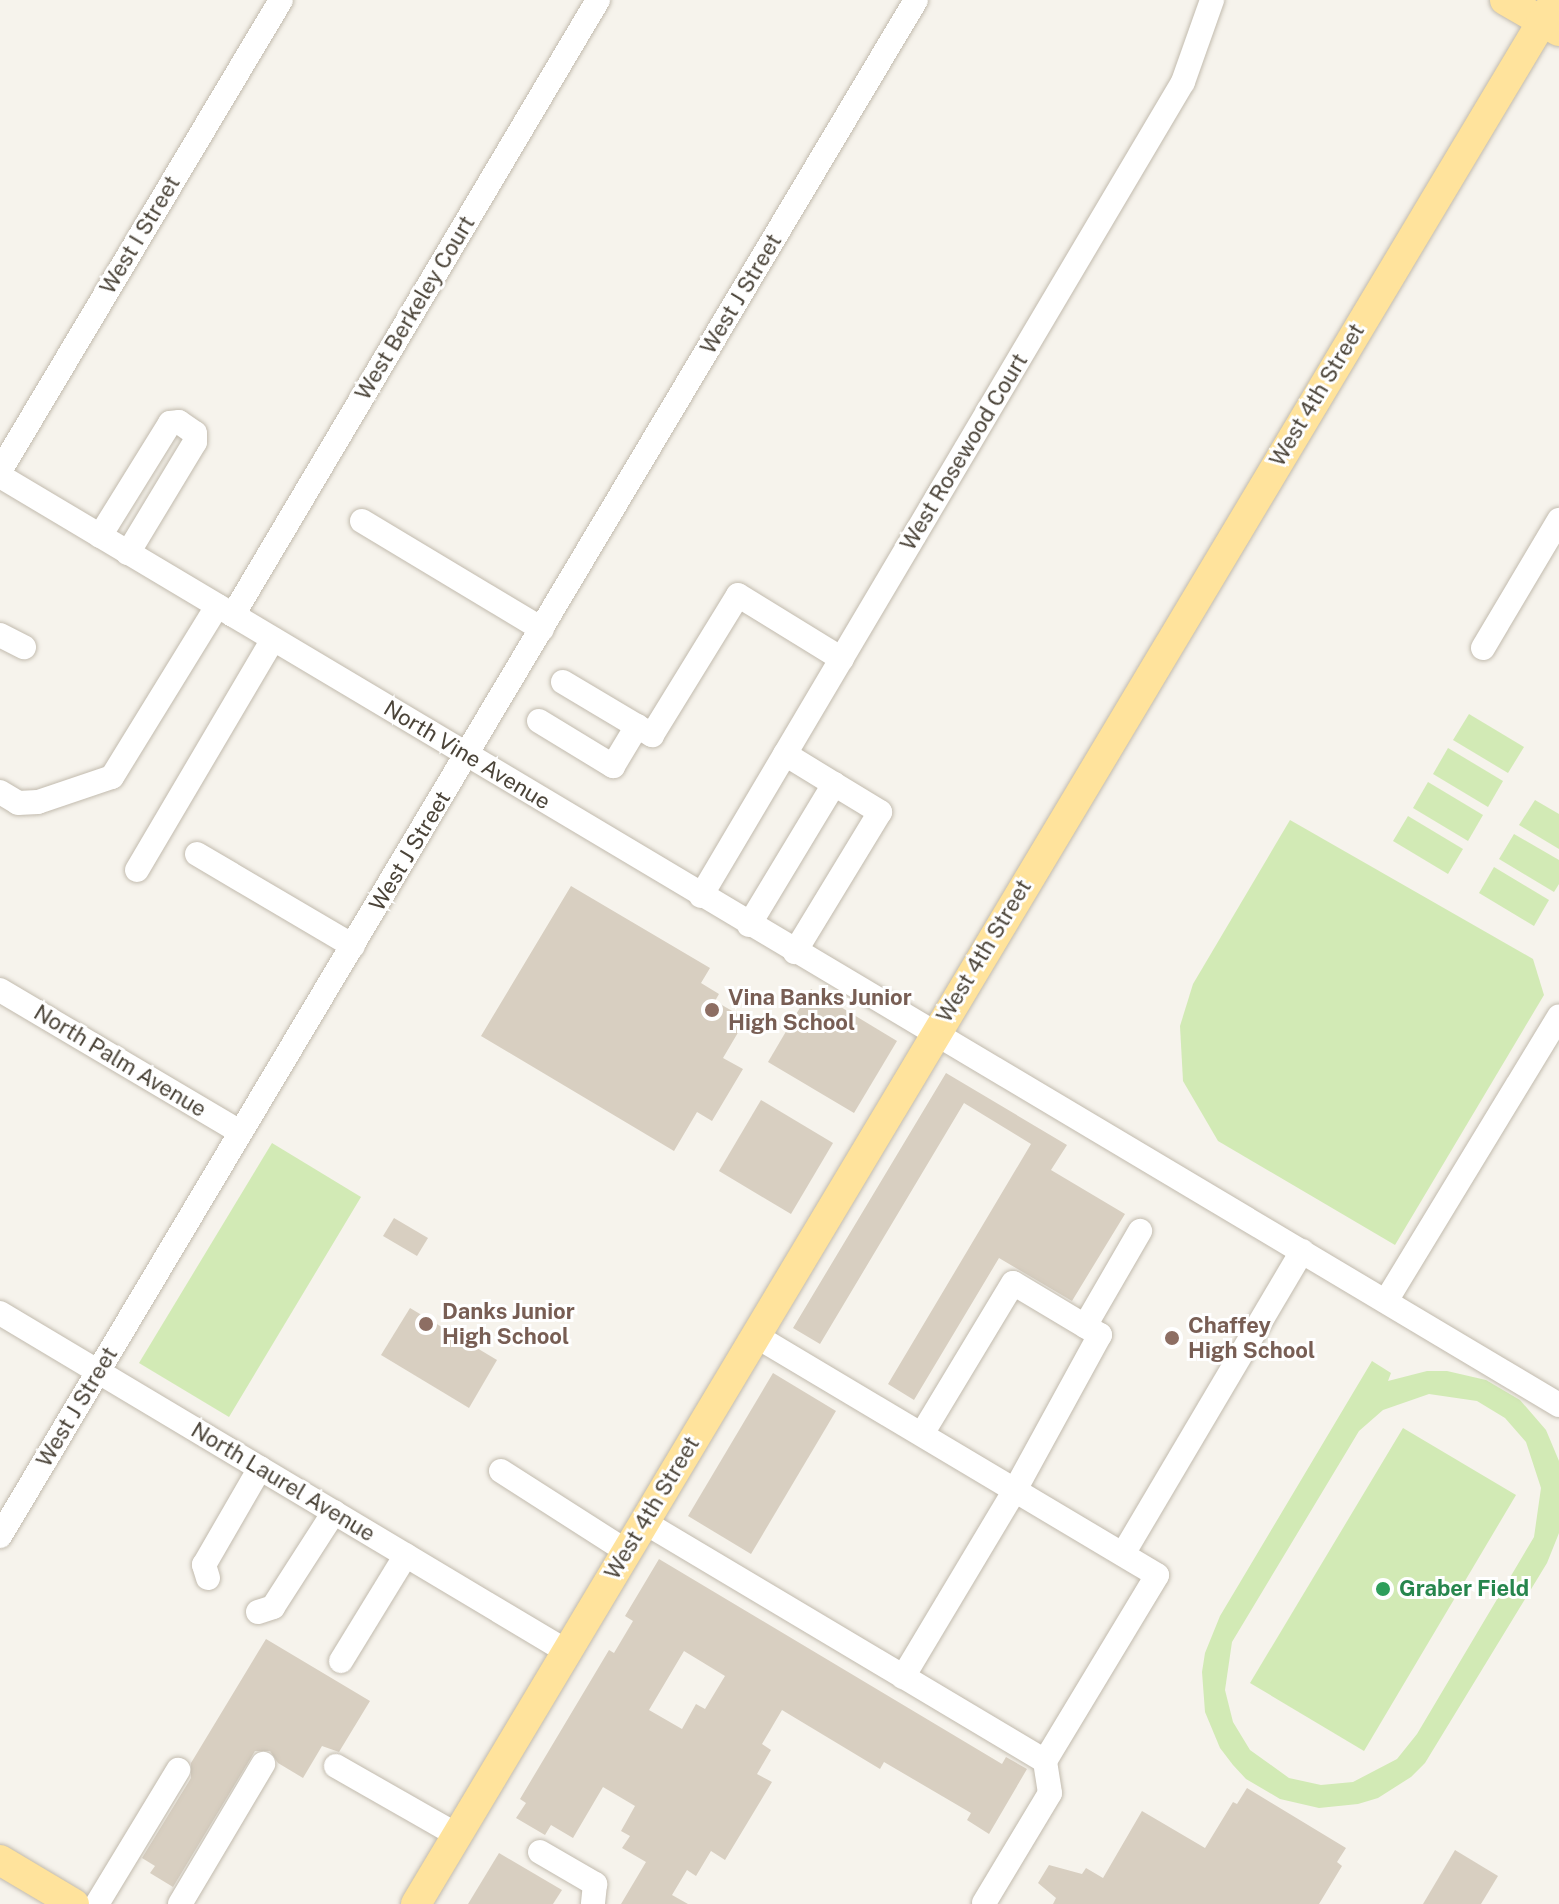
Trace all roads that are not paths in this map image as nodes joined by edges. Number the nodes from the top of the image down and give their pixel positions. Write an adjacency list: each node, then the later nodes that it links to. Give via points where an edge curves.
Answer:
1 (281, 0): 7 (street, West I Street)
2 (598, 0): 12 (street, West Berkeley Court)
3 (916, 0): 13 (street, West J Street)
4 (1212, 0): 18 (street, West Rosewood Court, via 1183,82)
5 (1505, 0): 6 (main road)
6 (1552, 17): 34 (main road, West 4th Street)
7 (0, 474): 10 (street, North Vine Avenue)
8 (1559, 520): 17 (street)
9 (362, 521): 13 (street)
10 (100, 536): 11 (street, North Vine Avenue); 11 (street, via 170,423 179,422 195,433 195,442)
11 (128, 553): 12 (street, North Vine Avenue)
12 (225, 610): 15 (street, North Vine Avenue); 25 (street, West Berkeley Court, via 112,777 38,802 18,803)
13 (542, 629): 23 (street, West J Street)
14 (0, 635): 16 (street)
15 (273, 639): 23 (street, North Vine Avenue); 27 (street)
16 (24, 647)
17 (1483, 648)
18 (842, 659): 21 (street, via 738,595 652,735); 22 (street, West Rosewood Court)
19 (563, 682): 21 (street)
20 (539, 721): 21 (street, via 613,766)
21 (637, 726)
22 (785, 754): 24 (street); 28 (street, West Rosewood Court)
23 (468, 755): 28 (street, North Vine Avenue); 30 (street, West J Street)
24 (834, 784): 29 (street); 31 (street, via 880,812)
25 (0, 792)
26 (197, 854): 30 (street)
27 (137, 870)
28 (701, 896): 29 (street, North Vine Avenue)
29 (749, 925): 31 (street, North Vine Avenue)
30 (353, 946): 35 (street, West J Street)
31 (795, 952): 34 (street, North Vine Avenue)
32 (0, 990): 35 (street, North Palm Avenue)
33 (1559, 1017): 38 (street)
34 (935, 1034): 37 (street, North Vine Avenue); 41 (main road, West 4th Street)
35 (240, 1132): 42 (street, West J Street)
36 (1140, 1231): 40 (street)
37 (1302, 1251): 38 (street, North Vine Avenue); 52 (street)
38 (1386, 1301): 43 (street, North Vine Avenue)
39 (0, 1313): 42 (street, North Laurel Avenue)
40 (1085, 1326): 44 (street, via 1013,1283); 47 (street, via 1100,1335)
41 (755, 1335): 44 (street); 49 (main road, West 4th Street)
42 (98, 1371): 45 (street, North Laurel Avenue); 50 (street, West J Street)
43 (1559, 1405)
44 (922, 1434): 47 (street)
45 (260, 1468): 48 (street, North Laurel Avenue); 54 (street, via 204,1565)
46 (501, 1471): 51 (street)
47 (1015, 1490): 52 (street); 58 (street)
48 (334, 1512): 53 (street, North Laurel Avenue); 55 (street, via 273,1607)
49 (644, 1522): 51 (main road, West 4th Street); 58 (street)
50 (0, 1536)
51 (626, 1551): 56 (main road, West 4th Street)
52 (1123, 1554): 59 (street, via 1157,1575)
53 (406, 1555): 56 (street, North Laurel Avenue); 57 (street)
54 (208, 1578)
55 (258, 1612)
56 (566, 1651): 63 (main road, West 4th Street)
57 (341, 1661)
58 (903, 1677): 59 (street)
59 (1045, 1761): 71 (street, via 1050,1793)
60 (263, 1764): 68 (street)
61 (336, 1766): 63 (street)
62 (178, 1770): 67 (street)
63 (457, 1835): 69 (main road, West 4th Street)
64 (540, 1852): 70 (street, via 595,1884)
65 (0, 1860): 66 (main road)
66 (74, 1904)
67 (97, 1904)
68 (180, 1904)
69 (416, 1904)
70 (593, 1904)
71 (985, 1904)

